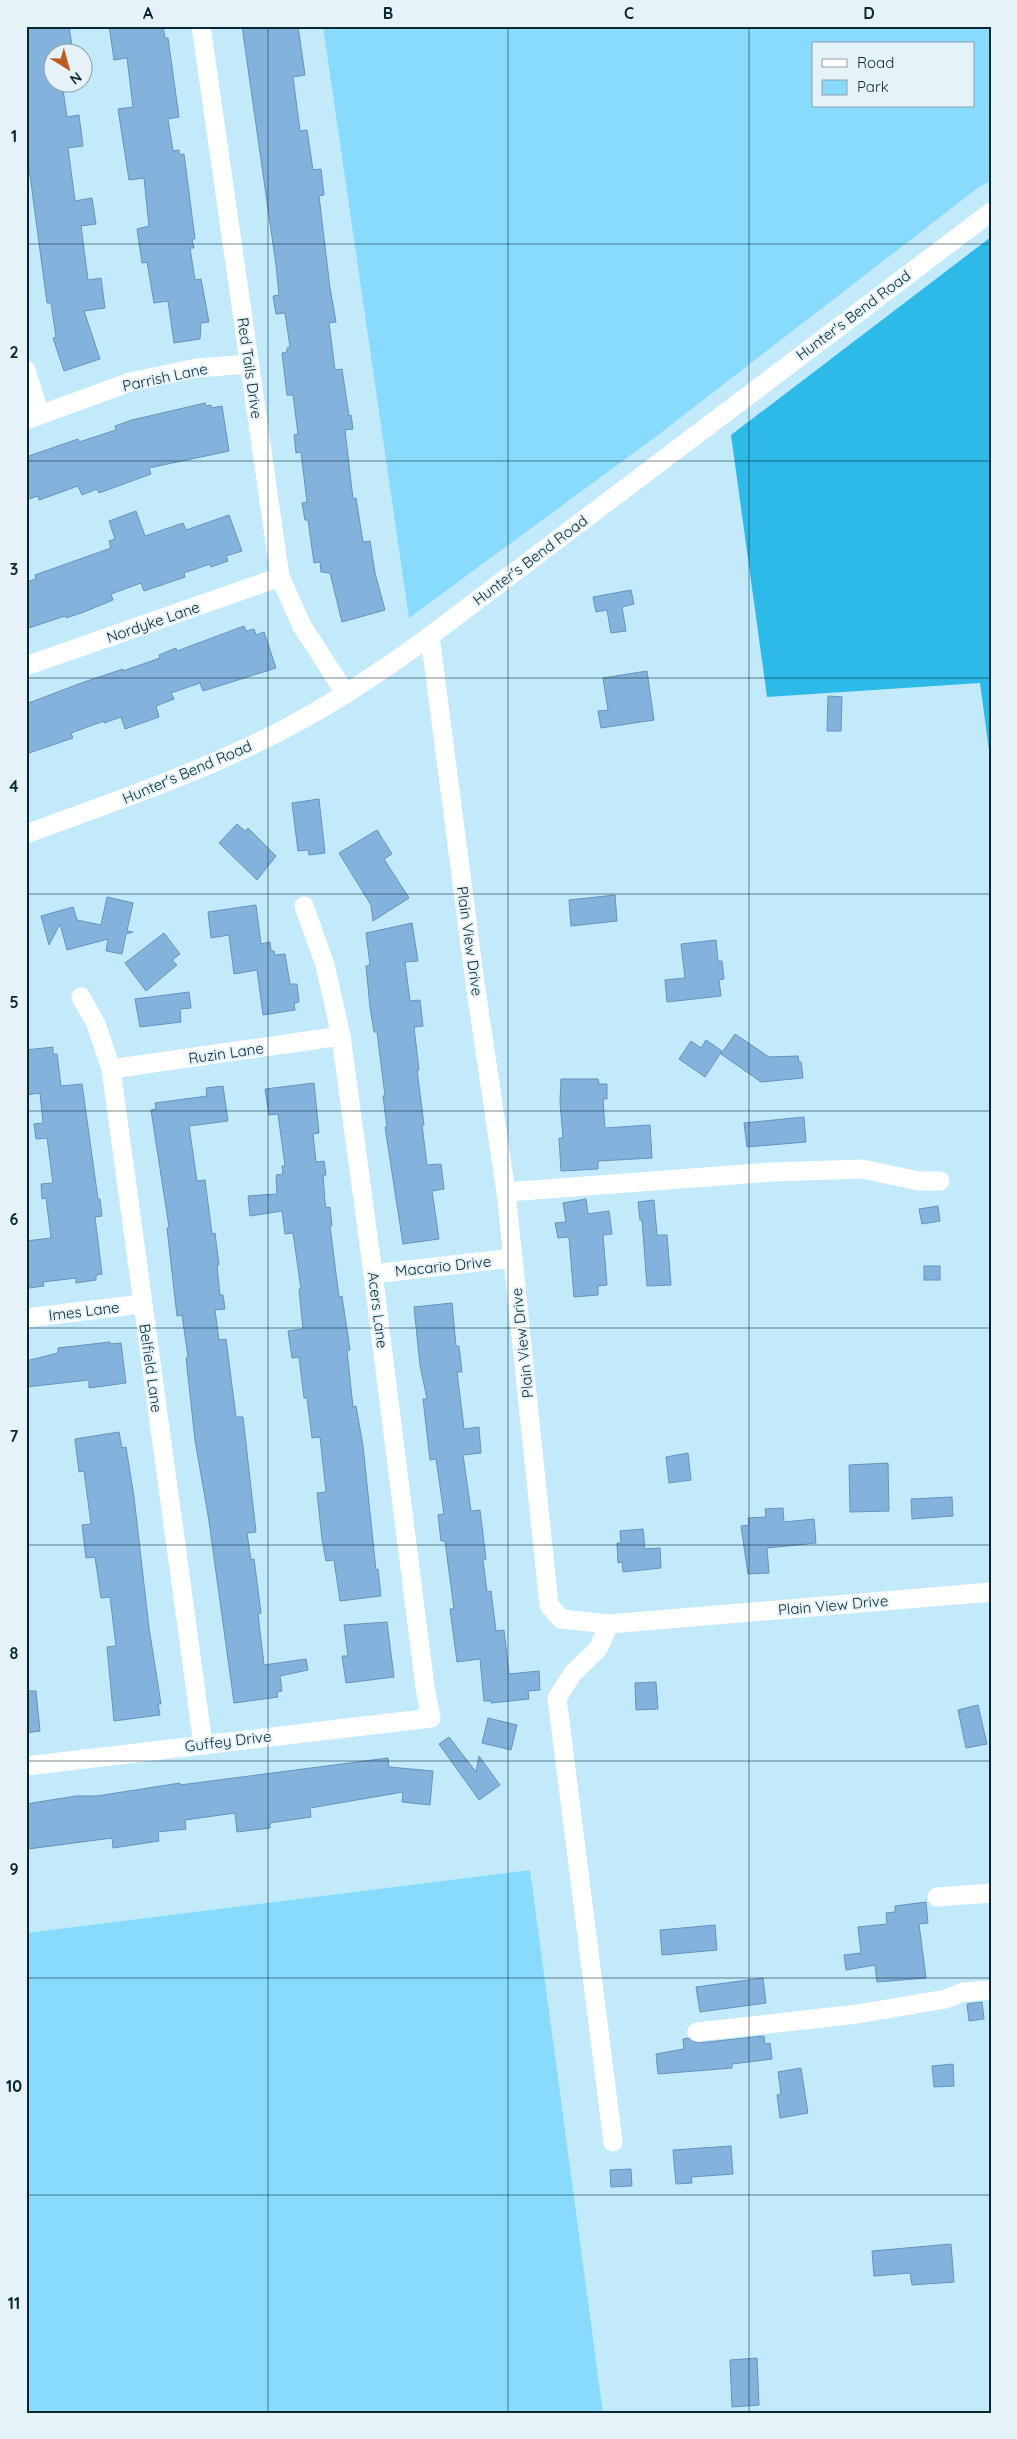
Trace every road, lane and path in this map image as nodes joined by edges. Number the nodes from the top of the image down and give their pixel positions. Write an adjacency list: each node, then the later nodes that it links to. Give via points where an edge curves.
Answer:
1 (202, 26): 3 (street, Red Tails Drive)
2 (991, 212): 7 (street, Hunter's Bend Road)
3 (249, 364): 5 (street, Parrish Lane, via 197,368 130,382); 6 (street, Red Tails Drive)
4 (26, 370): 5 (street)
5 (33, 418)
6 (280, 578): 8 (street, Nordyke Lane); 9 (street, Red Tails Drive, via 302,626)
7 (430, 636): 9 (street, Hunter's Bend Road); 16 (street, Plain View Drive)
8 (26, 666)
9 (346, 694): 10 (street, Hunter's Bend Road, via 225,758)
10 (26, 834)
11 (304, 906): 13 (street, Acers Lane, via 325,965)
12 (81, 998): 14 (street, Belfield Lane, via 96,1024)
13 (341, 1036): 14 (street, Ruzin Lane); 18 (street, Acers Lane)
14 (111, 1069): 19 (street, Belfield Lane)
15 (940, 1181): 16 (street, via 919,1181 862,1168)
16 (506, 1192): 17 (street, Plain View Drive)
17 (513, 1258): 18 (street, Macario Drive); 22 (street, Plain View Drive, via 550,1605 561,1619)
18 (373, 1274): 23 (street, Acers Lane, via 424,1688)
19 (142, 1304): 20 (street, Imes Lane); 24 (street, Belfield Lane)
20 (26, 1318)
21 (991, 1592): 22 (street, Plain View Drive)
22 (609, 1624): 30 (street, via 598,1649 573,1673 557,1698)
23 (431, 1718): 24 (street, Guffey Drive)
24 (203, 1744): 25 (street, Guffey Drive)
25 (26, 1766)
26 (991, 1893): 27 (street)
27 (937, 1897)
28 (991, 1990): 29 (street, via 963,1992 946,1999 857,2014)
29 (697, 2032)
30 (613, 2142)

